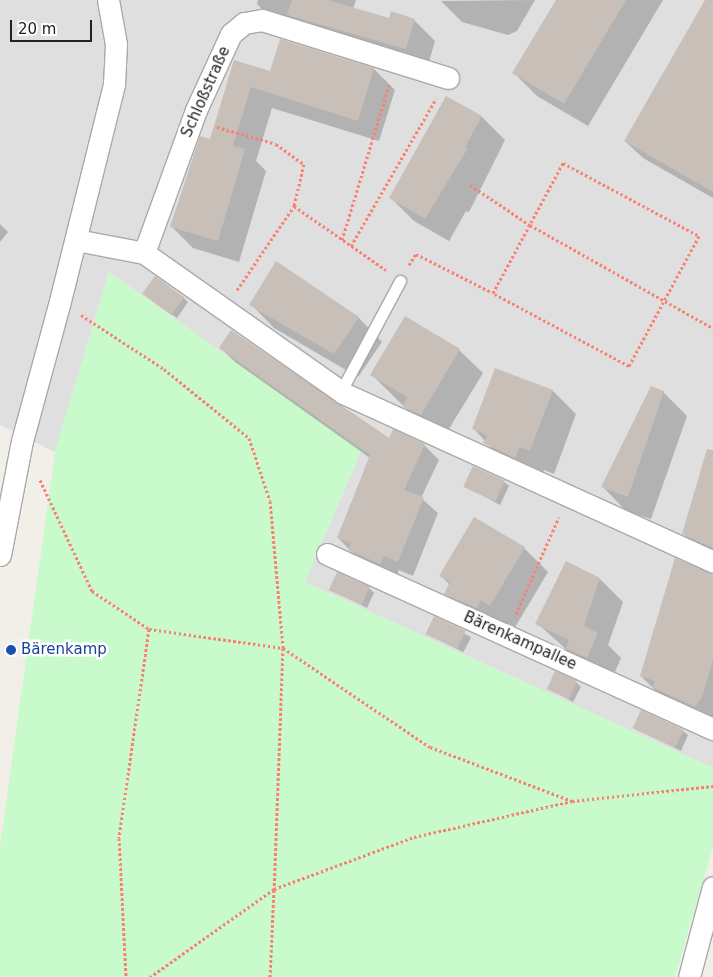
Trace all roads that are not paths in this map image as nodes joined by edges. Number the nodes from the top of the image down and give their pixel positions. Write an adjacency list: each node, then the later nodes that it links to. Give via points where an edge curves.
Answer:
1 (108, 0): 3 (street, via 116,44 114,84)
2 (448, 78): 4 (street, Schloßstraße, via 262,20 244,23 231,34 192,120)
3 (76, 240): 4 (street); 8 (street, via 22,441)
4 (144, 253): 6 (street)
5 (400, 281): 6 (lane)
6 (342, 392): 9 (street)
7 (327, 554): 10 (street, Bärenkampallee)
8 (0, 555)
9 (713, 562)
10 (713, 729)
11 (713, 887): 12 (street)
12 (689, 977)

